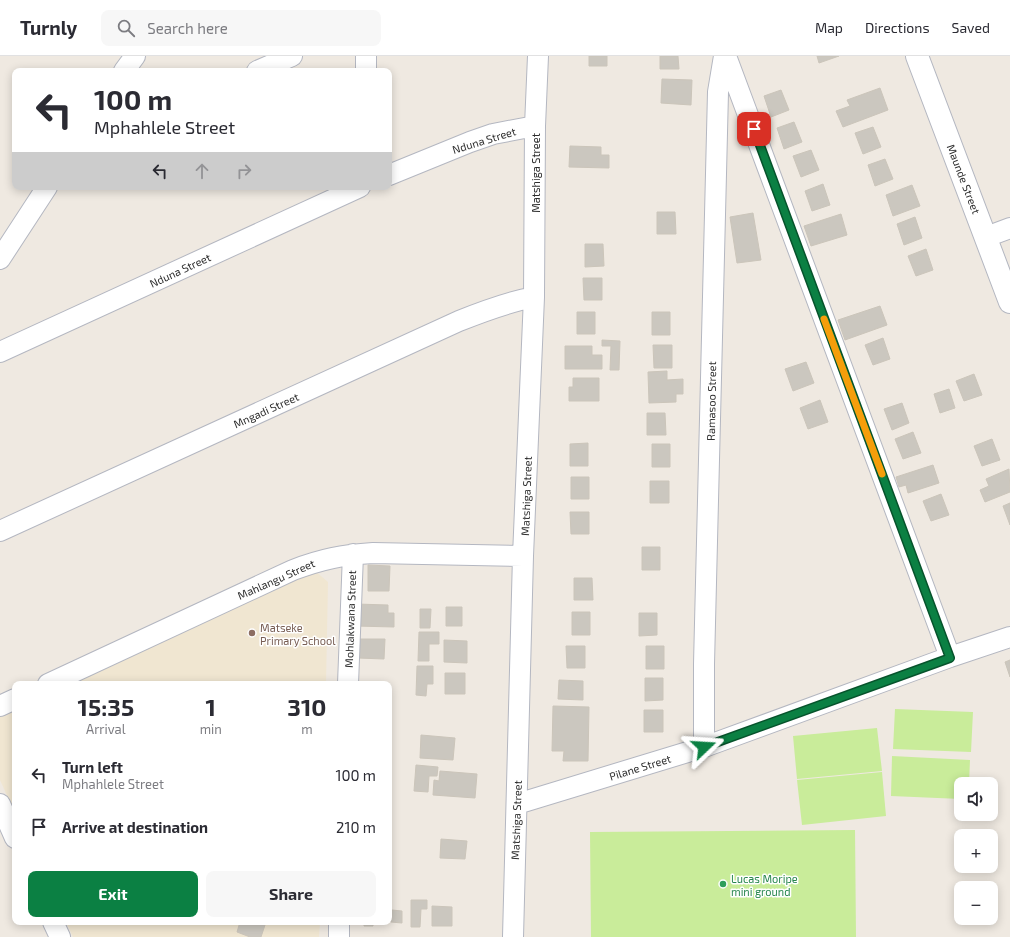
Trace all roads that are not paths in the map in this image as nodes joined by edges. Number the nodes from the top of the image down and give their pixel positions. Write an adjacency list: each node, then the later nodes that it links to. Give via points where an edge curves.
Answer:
1 (135, 56): 7 (street)
2 (292, 56): 8 (street)
3 (366, 56): 9 (street)
4 (538, 56): 10 (street, Matshiga Street)
5 (725, 56): 24 (street); 29 (street, Ramasoo Street, via 718,92)
6 (917, 56): 15 (street, Maunde Street)
7 (126, 68)
8 (264, 68)
9 (366, 68)
10 (535, 126): 11 (street, Nduna Street, via 493,134); 17 (street, Matshiga Street)
11 (392, 174)
12 (45, 190): 16 (street)
13 (353, 190): 19 (street, Nduna Street)
14 (1010, 228): 15 (street)
15 (986, 237): 18 (street, Maunde Street)
16 (0, 259)
17 (534, 297): 20 (street, Mngadi Street, via 488,309 460,321); 22 (street, Matshiga Street)
18 (1010, 302)
19 (0, 352)
20 (0, 531)
21 (353, 554): 22 (street, Mahlangu Street); 25 (street, Mahlangu Street, via 318,561 293,570); 26 (street, Mohlakwana Street)
22 (523, 556): 31 (street, Matshiga Street)
23 (1010, 637): 24 (street, Pilane Street)
24 (950, 658): 29 (street, Pilane Street)
25 (54, 681)
26 (348, 681)
27 (12, 700): 28 (street)
28 (0, 706)
29 (704, 747): 31 (street, Pilane Street)
30 (0, 804): 32 (street)
31 (517, 804): 37 (street, Matshiga Street)
32 (12, 831)
33 (54, 925): 35 (street)
34 (339, 925): 36 (street)
35 (60, 937)
36 (339, 937)
37 (513, 937)

